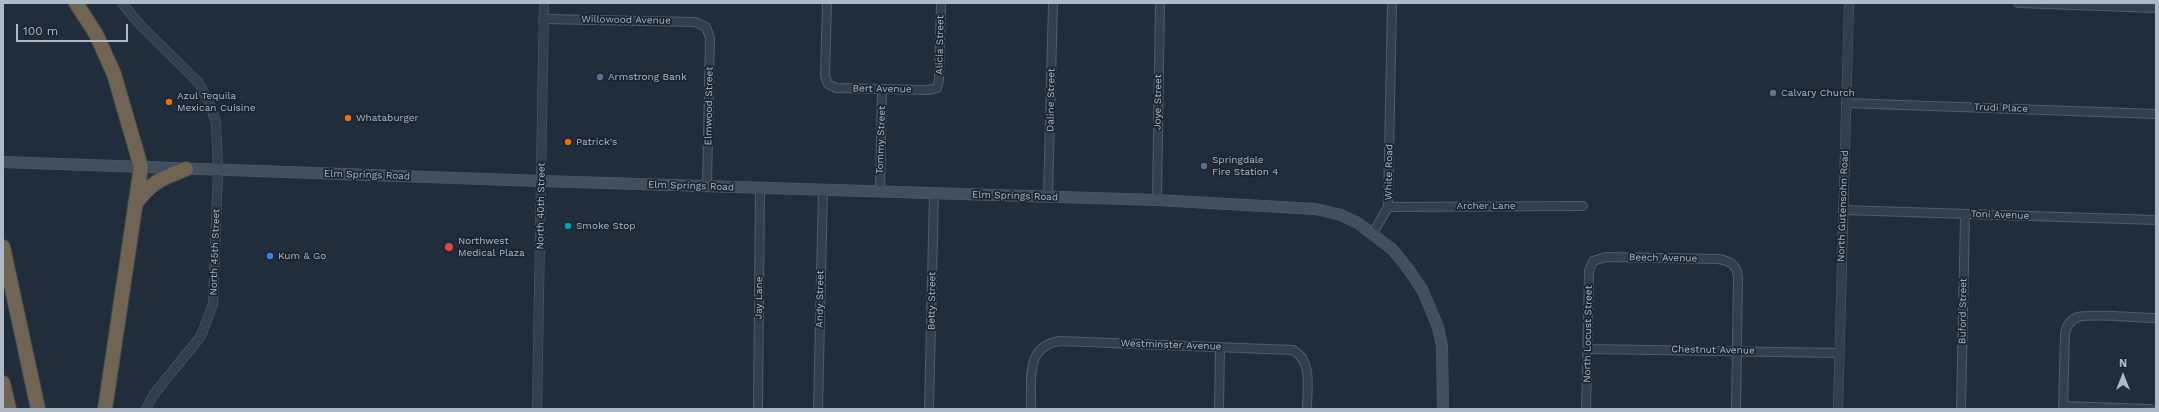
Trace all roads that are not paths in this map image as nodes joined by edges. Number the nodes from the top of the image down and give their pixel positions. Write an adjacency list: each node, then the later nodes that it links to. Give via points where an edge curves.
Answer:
1 (76, 3): 19 (highway, via 106,53 121,94)
2 (122, 3): 21 (street, North 45th Street, via 141,26 198,82 216,122)
3 (544, 3): 12 (street, North 40th Street)
4 (827, 3): 15 (street, Bert Avenue, via 825,76 828,84 836,88)
5 (941, 3): 14 (street, Alicia Street)
6 (1053, 3): 28 (street, Daline Street)
7 (1160, 3): 29 (street, Joye Street)
8 (1392, 3): 32 (street, White Road)
9 (1849, 3): 16 (street, North Gutensohn Road)
10 (2018, 3): 11 (street)
11 (2156, 8)
12 (543, 18): 13 (street, Willowood Avenue, via 695,22); 22 (street, North 40th Street)
13 (706, 28): 23 (street, Elmwood Street, via 710,38)
14 (937, 88): 15 (street, Bert Avenue)
15 (882, 89): 26 (street, Tommy Street)
16 (1846, 103): 17 (street, Trudi Place); 33 (street, North Gutensohn Road)
17 (2156, 114)
18 (3, 162): 19 (main road, Elm Springs Road)
19 (141, 167): 20 (main road, Elm Springs Road); 30 (highway)
20 (186, 169): 21 (main road, Elm Springs Road); 30 (highway, via 158,179)
21 (218, 169): 22 (main road, Elm Springs Road); 49 (street, North 45th Street, via 213,304 201,336 154,394)
22 (541, 181): 23 (main road, Elm Springs Road); 50 (street, North 40th Street)
23 (707, 186): 24 (main road, Elm Springs Road)
24 (760, 188): 25 (main road, Elm Springs Road); 51 (street, Jay Lane)
25 (822, 190): 26 (main road, Elm Springs Road); 52 (street, Andy Street)
26 (880, 192): 27 (main road, Elm Springs Road)
27 (934, 193): 28 (main road, Elm Springs Road); 53 (street, Betty Street)
28 (1048, 197): 29 (main road, Elm Springs Road)
29 (1157, 200): 36 (main road, Elm Springs Road, via 1316,208 1341,215)
30 (135, 204): 48 (highway)
31 (1583, 206): 32 (street, Archer Lane)
32 (1388, 207): 36 (street, White Road)
33 (1843, 210): 34 (street, Toni Avenue); 43 (street, North Gutensohn Road)
34 (1965, 214): 35 (street, Toni Avenue); 61 (street, Buford Street)
35 (2156, 220)
36 (1373, 233): 57 (main road, via 1393,250 1409,270 1423,291 1438,327 1442,346)
37 (3, 247): 47 (highway)
38 (1593, 261): 41 (street, North Locust Street, via 1590,271); 42 (street, Beech Avenue, via 1606,257 1718,258 1733,264 1738,278)
39 (2156, 318): 45 (street, via 2086,316 2072,321 2064,334)
40 (1220, 347): 54 (street, Westminster Avenue, via 1060,341 1049,343 1035,354); 55 (street); 56 (street, Westminster Avenue, via 1283,348 1301,354 1308,373)
41 (1588, 349): 42 (street, Chestnut Avenue); 58 (street, North Locust Street)
42 (1737, 350): 43 (street, Chestnut Avenue); 59 (street)
43 (1839, 353): 60 (street, North Gutensohn Road)
44 (3, 383): 46 (highway)
45 (2063, 407): 62 (street)
46 (8, 409)
47 (38, 409)
48 (105, 409)
49 (146, 409)
50 (537, 409)
51 (758, 409)
52 (818, 409)
53 (929, 409)
54 (1031, 409)
55 (1219, 409)
56 (1307, 409)
57 (1443, 409)
58 (1586, 409)
59 (1736, 409)
60 (1838, 409)
61 (1961, 409)
62 (2150, 409)

